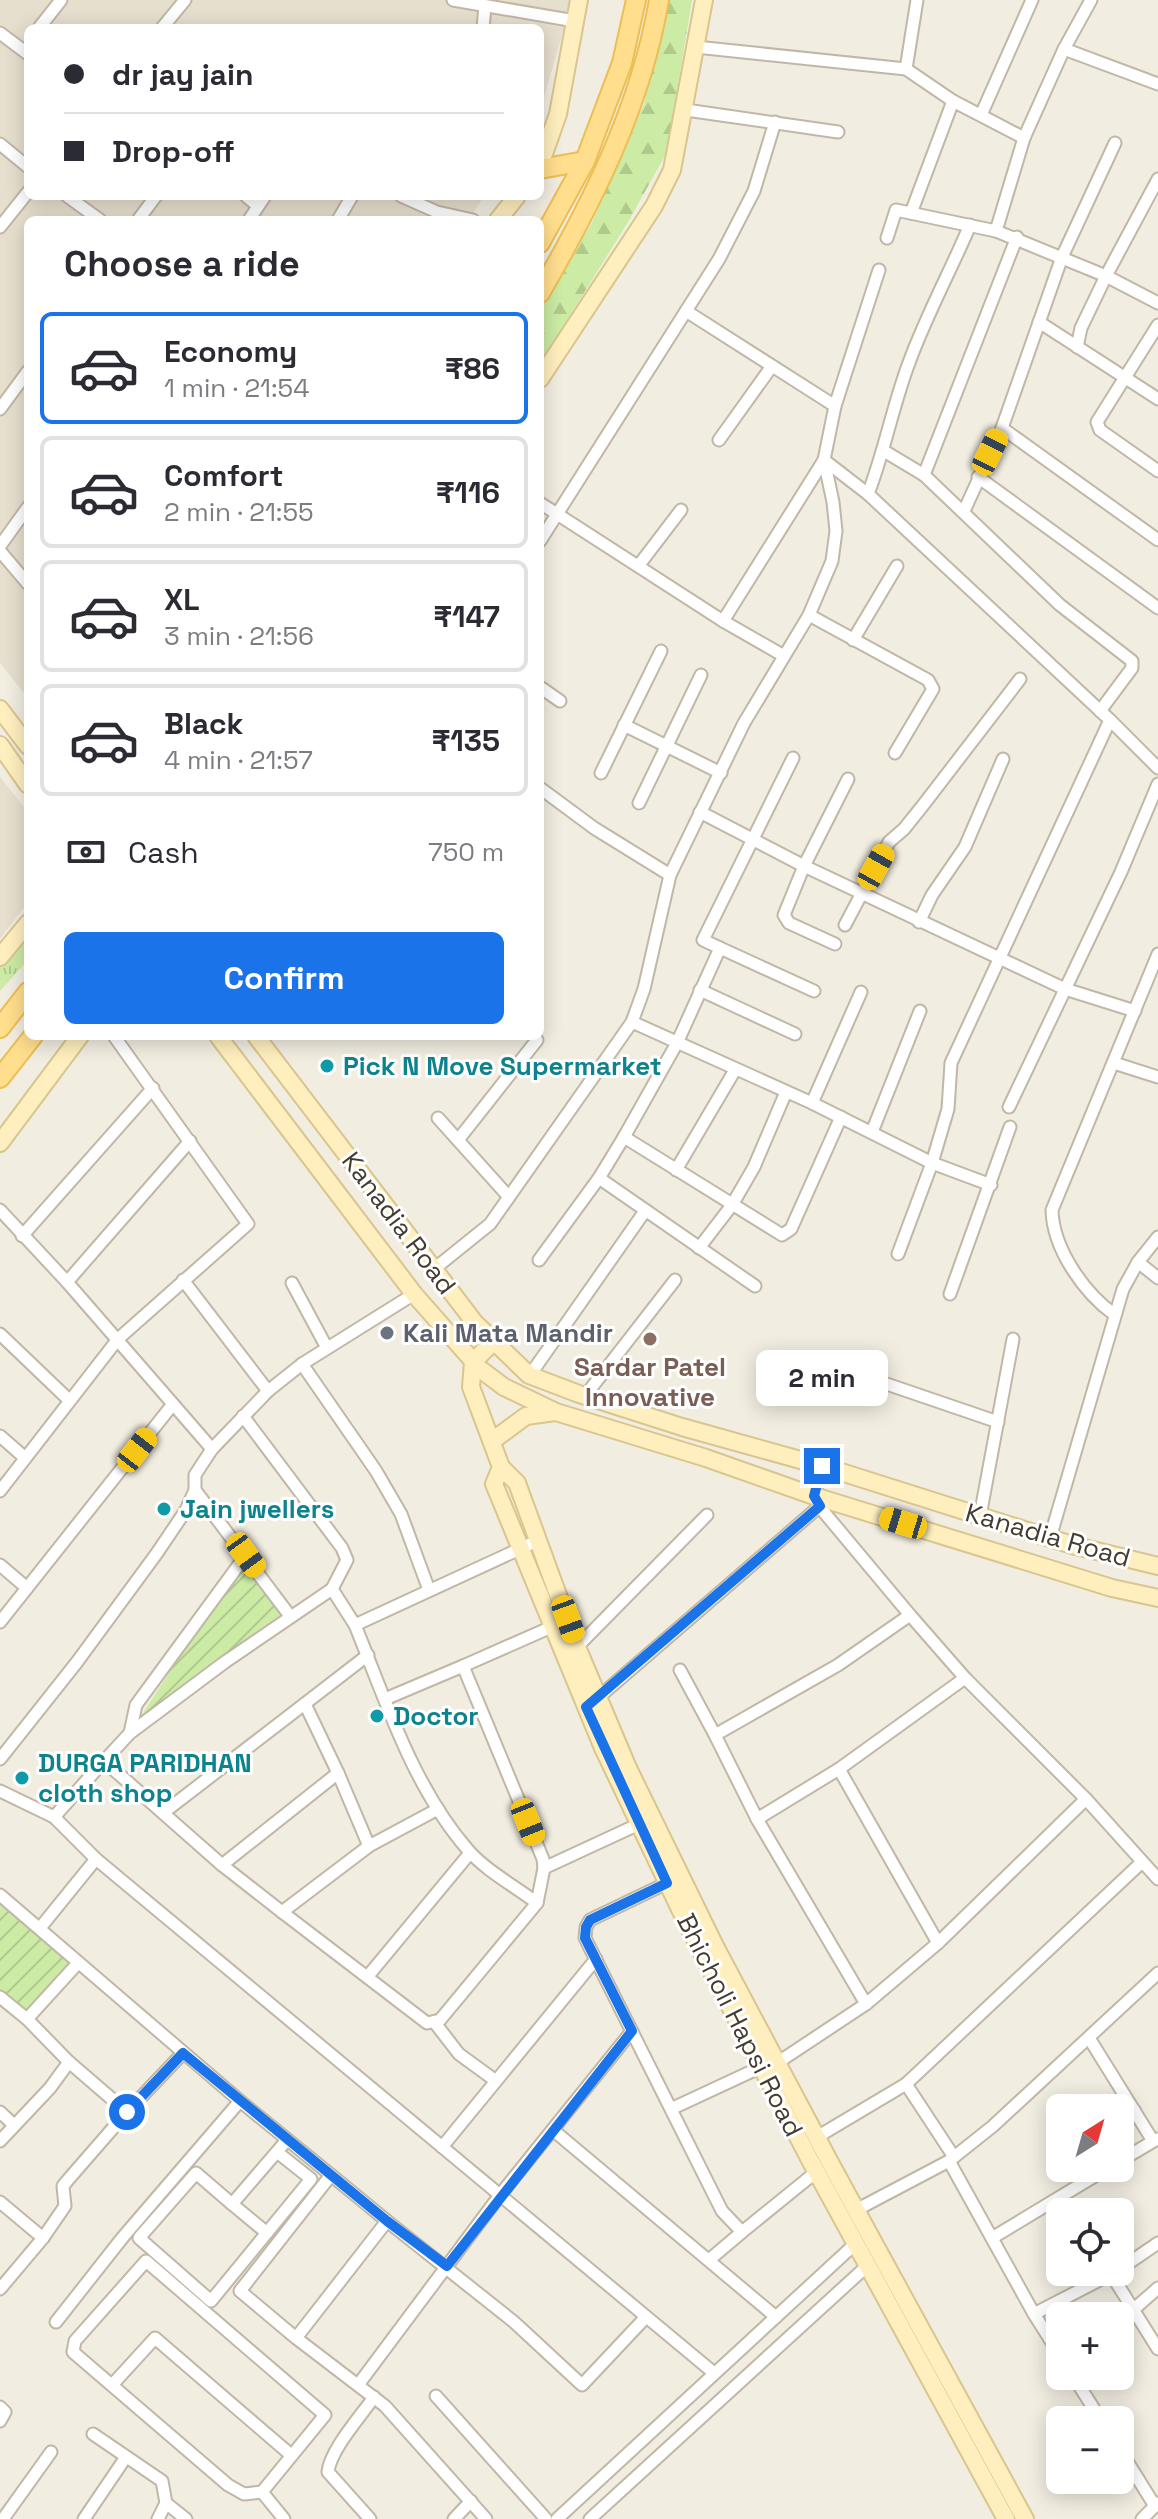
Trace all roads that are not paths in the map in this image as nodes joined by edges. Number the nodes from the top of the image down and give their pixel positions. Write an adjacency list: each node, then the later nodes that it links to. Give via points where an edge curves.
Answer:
1 (61, 0): 13 (street)
2 (185, 0): 14 (street)
3 (453, 0): 11 (street)
4 (579, 0): 12 (street)
5 (636, 0): 31 (main road, via 622,63)
6 (659, 0): 52 (main road, via 616,149)
7 (704, 0): 17 (street)
8 (917, 0): 20 (street)
9 (1032, 0): 24 (street)
10 (1091, 0): 19 (street)
11 (485, 6): 12 (street); 15 (street)
12 (575, 21): 30 (street, via 558,114)
13 (42, 24)
14 (165, 24)
15 (483, 24)
16 (0, 33): 18 (street)
17 (696, 47): 20 (street); 23 (street)
18 (24, 48)
19 (1064, 49): 21 (street); 27 (street)
20 (906, 69): 22 (street)
21 (1158, 84)
22 (953, 101): 24 (street); 39 (street)
23 (686, 110): 25 (street); 59 (street, via 672,170 654,206)
24 (981, 115): 27 (street)
25 (775, 122): 26 (street); 54 (street, via 754,191)
26 (838, 132)
27 (1024, 138): 45 (street)
28 (1115, 143): 49 (street)
29 (0, 144): 32 (street)
30 (544, 155)
31 (585, 161): 33 (main road); 46 (main road)
32 (24, 164)
33 (544, 166)
34 (1158, 179): 51 (street)
35 (24, 197): 44 (street)
36 (72, 200): 40 (street)
37 (411, 200): 41 (street)
38 (514, 200): 42 (street)
39 (911, 213): 43 (street); 48 (street, via 896,210)
40 (94, 216)
41 (455, 216)
42 (501, 216)
43 (970, 225): 45 (street); 67 (street, via 911,356)
44 (0, 227)
45 (996, 231): 47 (street)
46 (544, 236)
47 (1017, 237): 49 (street); 70 (street)
48 (887, 238)
49 (1062, 257): 51 (street); 55 (street)
50 (879, 270): 63 (street)
51 (1106, 276): 53 (street); 57 (street)
52 (544, 286)
53 (1158, 302)
54 (686, 311): 58 (street); 77 (street)
55 (1039, 322): 57 (street); 65 (street)
56 (1158, 325): 61 (street)
57 (1077, 347): 61 (street)
58 (772, 366): 63 (street); 66 (street)
59 (544, 373)
60 (24, 376): 64 (street)
61 (1126, 377): 62 (street); 69 (street, via 1098,427)
62 (1158, 399)
63 (835, 406): 68 (street)
64 (0, 409)
65 (1002, 428): 71 (street); 79 (street)
66 (719, 440)
67 (884, 451): 70 (street); 72 (street)
68 (824, 460): 72 (street); 85 (street, via 833,502 834,549); 86 (street)
69 (1158, 471)
70 (924, 475): 75 (street)
71 (978, 477): 75 (street); 84 (street)
72 (868, 494): 95 (street)
73 (544, 505): 77 (street)
74 (681, 510): 81 (street)
75 (964, 511): 95 (street, via 1060,605 1132,661)
76 (24, 513): 80 (street)
77 (558, 514): 78 (street); 81 (street)
78 (544, 535)
79 (1158, 540)
80 (0, 548): 83 (street)
81 (639, 565): 86 (street)
82 (897, 566): 87 (street)
83 (24, 579)
84 (1158, 608)
85 (809, 615): 87 (street); 89 (street)
86 (723, 621): 89 (street)
87 (853, 640): 100 (street, via 932,685)
88 (661, 651): 96 (street)
89 (784, 656): 105 (street)
90 (701, 675): 98 (street)
91 (1020, 679): 115 (street, via 889,842)
92 (544, 690): 93 (street)
93 (560, 701)
94 (0, 709): 97 (street)
95 (1105, 716): 103 (street); 123 (street)
96 (624, 725): 98 (street); 104 (street)
97 (24, 741)
98 (667, 744): 105 (street); 110 (street)
99 (0, 745): 106 (street)
100 (895, 753)
101 (793, 758): 112 (street)
102 (1003, 759): 116 (street, via 965,847)
103 (1158, 768)
104 (601, 773)
105 (721, 773): 111 (street)
106 (24, 779)
107 (848, 779): 113 (street)
108 (1158, 784): 124 (street)
109 (544, 791): 114 (street)
110 (639, 803)
111 (700, 812): 112 (street); 114 (street)
112 (752, 839): 113 (street); 120 (street, via 703,940)
113 (804, 866): 115 (street); 119 (street, via 784,915 789,923)
114 (670, 875): 131 (street)
115 (862, 892): 116 (street); 117 (street)
116 (919, 922): 123 (street)
117 (845, 925)
118 (24, 928): 122 (street)
119 (835, 944)
120 (720, 948): 125 (street); 126 (street)
121 (1158, 954): 130 (street)
122 (0, 957)
123 (1000, 959): 124 (street); 157 (street, via 951,1063 948,1109)
124 (1065, 989): 130 (street); 148 (street)
125 (700, 990): 133 (street); 140 (street)
126 (814, 991)
127 (861, 992): 147 (street)
128 (24, 997): 132 (main road)
129 (920, 1011): 152 (street)
130 (1135, 1011): 141 (street)
131 (632, 1022): 140 (street); 161 (street)
132 (0, 1028)
133 (795, 1034)
134 (30, 1040): 144 (main road)
135 (77, 1040): 156 (street)
136 (117, 1040): 145 (street)
137 (221, 1040): 178 (street, Kanadia Road)
138 (259, 1040): 171 (street, Kanadia Road)
139 (537, 1040): 154 (street)
140 (677, 1043): 142 (street); 153 (street)
141 (1114, 1063): 143 (street); 180 (street, via 1052,1210 1052,1223 1082,1283)
142 (735, 1070): 146 (street); 158 (street)
143 (1158, 1077)
144 (0, 1078)
145 (153, 1088): 155 (street); 165 (street)
146 (786, 1092): 147 (street); 162 (street)
147 (812, 1103): 149 (street)
148 (1009, 1107)
149 (841, 1117): 152 (street); 162 (street, via 787,1234)
150 (438, 1118): 154 (street)
151 (1010, 1127): 160 (street)
152 (872, 1132): 157 (street)
153 (624, 1137): 158 (street); 159 (street)
154 (458, 1140): 161 (street)
155 (190, 1141): 173 (street, via 248,1224); 175 (street)
156 (0, 1143)
157 (932, 1163): 160 (street); 168 (street)
158 (676, 1170): 162 (street)
159 (599, 1178): 164 (street); 169 (street)
160 (991, 1185): 179 (street)
161 (509, 1197): 171 (street, via 490,1224)
162 (732, 1205): 167 (street)
163 (0, 1210): 165 (street)
164 (645, 1211): 167 (street); 188 (street)
165 (22, 1236): 175 (street)
166 (1158, 1237): 170 (street)
167 (699, 1248): 177 (street)
168 (898, 1254)
169 (539, 1260)
170 (1138, 1262): 172 (street); 180 (street)
171 (434, 1269): 184 (street, Kanadia Road)
172 (1158, 1278)
173 (183, 1280): 182 (street); 190 (street)
174 (675, 1280): 191 (street)
175 (67, 1282): 182 (street)
176 (292, 1283): 185 (street)
177 (755, 1286)
178 (414, 1294): 185 (street); 186 (street, Kanadia Road)
179 (950, 1294)
180 (1115, 1315): 208 (street)
181 (0, 1334): 192 (street)
182 (118, 1339): 192 (street); 193 (street)
183 (1013, 1339): 196 (street)
184 (493, 1342): 186 (street); 188 (street, Kanadia Road)
185 (327, 1348): 187 (street)
186 (473, 1362): 194 (street, Kanadia Road, via 504,1387); 198 (street, Bhicholi Hapsi Road, via 471,1387)
187 (302, 1364): 190 (street); 218 (street, via 401,1514)
188 (530, 1375): 191 (street, Kanadia Road)
189 (872, 1379): 196 (street)
190 (268, 1391): 195 (street)
191 (585, 1396): 201 (street, Kanadia Road)
192 (69, 1400): 200 (street)
193 (173, 1404): 199 (street); 216 (street)
194 (556, 1412): 198 (street, via 526,1416); 205 (street, Kanadia Road, via 706,1458)
195 (243, 1416): 199 (street); 217 (street, via 342,1548 347,1560)
196 (998, 1422): 207 (street)
197 (0, 1436): 200 (street)
198 (492, 1441): 202 (street, Bhicholi Hapsi Road)
199 (212, 1449): 203 (street, via 195,1475)
200 (24, 1457): 204 (street)
201 (822, 1466): 205 (street); 207 (street, Kanadia Road)
202 (501, 1467): 209 (street, via 517,1483); 211 (street, Bhicholi Hapsi Road, via 494,1484)
203 (195, 1490): 212 (street); 236 (street, via 157,1553)
204 (0, 1491)
205 (817, 1501): 215 (street, Kanadia Road); 220 (street); 232 (street)
206 (707, 1515): 226 (street)
207 (980, 1516): 208 (street, Kanadia Road)
208 (1050, 1538): 210 (street, Kanadia Road)
209 (539, 1540): 211 (street); 222 (street)
210 (1072, 1545): 214 (street, Kanadia Road); 215 (street)
211 (520, 1549): 218 (street); 225 (street, Bhicholi Hapsi Road)
212 (246, 1555): 221 (street); 234 (street, via 136,1705)
213 (0, 1565): 216 (street)
214 (1158, 1566)
215 (1064, 1573): 219 (street, Kanadia Road)
216 (27, 1588): 223 (street)
217 (332, 1589): 221 (street); 224 (street)
218 (429, 1590): 224 (street)
219 (1158, 1598)
220 (910, 1615): 230 (street); 235 (street, via 838,1665)
221 (290, 1616): 234 (street)
222 (568, 1619): 225 (street); 226 (street)
223 (0, 1622)
224 (355, 1625): 227 (street)
225 (551, 1627): 228 (street); 232 (street, Bhicholi Hapsi Road)
226 (577, 1647): 232 (street)
227 (368, 1655): 231 (street); 233 (street)
228 (463, 1666): 231 (street); 252 (street)
229 (680, 1670): 235 (street)
230 (965, 1678): 238 (street); 241 (street)
231 (385, 1699): 242 (street)
232 (592, 1702): 246 (street, Bhicholi Hapsi Road); 272 (street)
233 (305, 1704): 239 (street); 243 (street)
234 (130, 1733): 237 (street)
235 (715, 1735): 245 (street)
236 (0, 1759)
237 (104, 1761): 243 (street); 244 (street)
238 (839, 1769): 245 (street); 259 (street)
239 (338, 1773): 247 (street); 251 (street)
240 (0, 1791): 244 (street)
241 (1086, 1799): 250 (street); 259 (street)
242 (438, 1809): 247 (street); 248 (street)
243 (163, 1813): 251 (street)
244 (54, 1817): 249 (street)
245 (757, 1819): 265 (street)
246 (639, 1824): 252 (street); 254 (street, Bhicholi Hapsi Road)
247 (369, 1846): 257 (street)
248 (470, 1853): 256 (street); 262 (street)
249 (96, 1859): 258 (street); 287 (street)
250 (1142, 1862): 253 (street); 274 (street)
251 (222, 1865): 257 (street)
252 (544, 1868): 256 (street)
253 (1158, 1879)
254 (667, 1883): 260 (street, via 590,1920 585,1938); 272 (street, Bhicholi Hapsi Road)
255 (0, 1895): 258 (street)
256 (537, 1903): 267 (street)
257 (282, 1912): 262 (street)
258 (40, 1928): 261 (street)
259 (938, 1943): 265 (street)
260 (596, 1959): 268 (street); 273 (street)
261 (78, 1963): 266 (street); 270 (street)
262 (368, 1976): 267 (street, via 427,2023)
263 (1156, 1979): 269 (street)
264 (0, 1997): 266 (street)
265 (866, 2004): 272 (street)
266 (27, 2019): 271 (street)
267 (435, 2023): 273 (street, via 459,2054)
268 (632, 2031): 277 (street); 282 (street)
269 (1089, 2038): 275 (street); 290 (street)
270 (183, 2053): 276 (street); 280 (street)
271 (69, 2062): 280 (street); 281 (street)
272 (769, 2065): 277 (street); 283 (street); 291 (street, Bhicholi Hapsi Road)
273 (496, 2081): 287 (street)
274 (906, 2084): 283 (street); 290 (street)
275 (1124, 2094)
276 (240, 2101): 284 (street); 316 (street)
277 (673, 2108): 299 (street, via 722,2211)
278 (1134, 2110): 285 (street)
279 (0, 2112): 281 (street)
280 (127, 2112): 301 (street, via 63,2186 65,2206)
281 (14, 2125): 286 (street)
282 (553, 2130): 294 (street); 306 (street)
283 (817, 2137): 297 (street)
284 (287, 2140): 288 (street); 292 (street)
285 (1156, 2140): 289 (street)
286 (0, 2141)
287 (442, 2147): 294 (street)
288 (277, 2152): 296 (street); 300 (street, via 311,2179)
289 (1134, 2153)
290 (952, 2159): 297 (street); 302 (street)
291 (816, 2172): 299 (street); 304 (street, Bhicholi Hapsi Road)
292 (331, 2175): 298 (street); 318 (street, via 240,2291)
293 (1085, 2182): 302 (street)
294 (500, 2195): 307 (street); 314 (street)
295 (0, 2202): 301 (street)
296 (232, 2204): 300 (street); 300 (street, via 196,2173 139,2238 211,2301)
297 (856, 2210): 348 (street)
298 (387, 2221): 307 (street); 318 (street)
299 (742, 2232): 306 (street)
300 (267, 2233)
301 (43, 2238): 311 (street)
302 (992, 2238): 313 (street)
303 (1158, 2243): 305 (street)
304 (855, 2244): 308 (street, Bhicholi Hapsi Road); 315 (street)
305 (1134, 2259)
306 (709, 2260): 315 (street)
307 (447, 2266): 314 (street, via 582,2385); 322 (street)
308 (867, 2266): 346 (street); 347 (street, Bhicholi Hapsi Road)
309 (1088, 2286): 313 (street)
310 (1158, 2288): 312 (street)
311 (0, 2289)
312 (1134, 2309): 319 (street)
313 (1034, 2314): 317 (street)
314 (646, 2317): 320 (street)
315 (776, 2317): 320 (street)
316 (56, 2322)
317 (1046, 2333)
318 (296, 2338): 322 (street)
319 (1158, 2349)
320 (714, 2373): 345 (street)
321 (112, 2385): 329 (street, via 155,2338); 329 (street, via 73,2352 73,2346 146,2261 325,2415); 332 (street, via 228,2485 244,2494)
322 (358, 2385): 324 (street)
323 (436, 2396): 344 (street)
324 (374, 2397): 333 (street); 341 (street, via 328,2472)
325 (0, 2407): 326 (street, via 5,2412)
326 (0, 2421)
327 (93, 2434): 330 (street)
328 (51, 2452): 337 (street)
329 (291, 2455): 332 (street)
330 (126, 2457): 334 (street, via 162,2481); 338 (street)
331 (1134, 2470): 335 (street)
332 (262, 2492): 336 (street)
333 (471, 2501): 342 (street); 343 (street)
334 (166, 2503): 339 (street); 340 (street)
335 (1157, 2504): 349 (street)
336 (281, 2518)
337 (3, 2519)
338 (84, 2519)
339 (158, 2519)
340 (186, 2519)
341 (370, 2519)
342 (454, 2519)
343 (486, 2519)
344 (546, 2519)
345 (557, 2519)
346 (590, 2519)
347 (1006, 2519)
348 (1025, 2519)
349 (1142, 2519)

